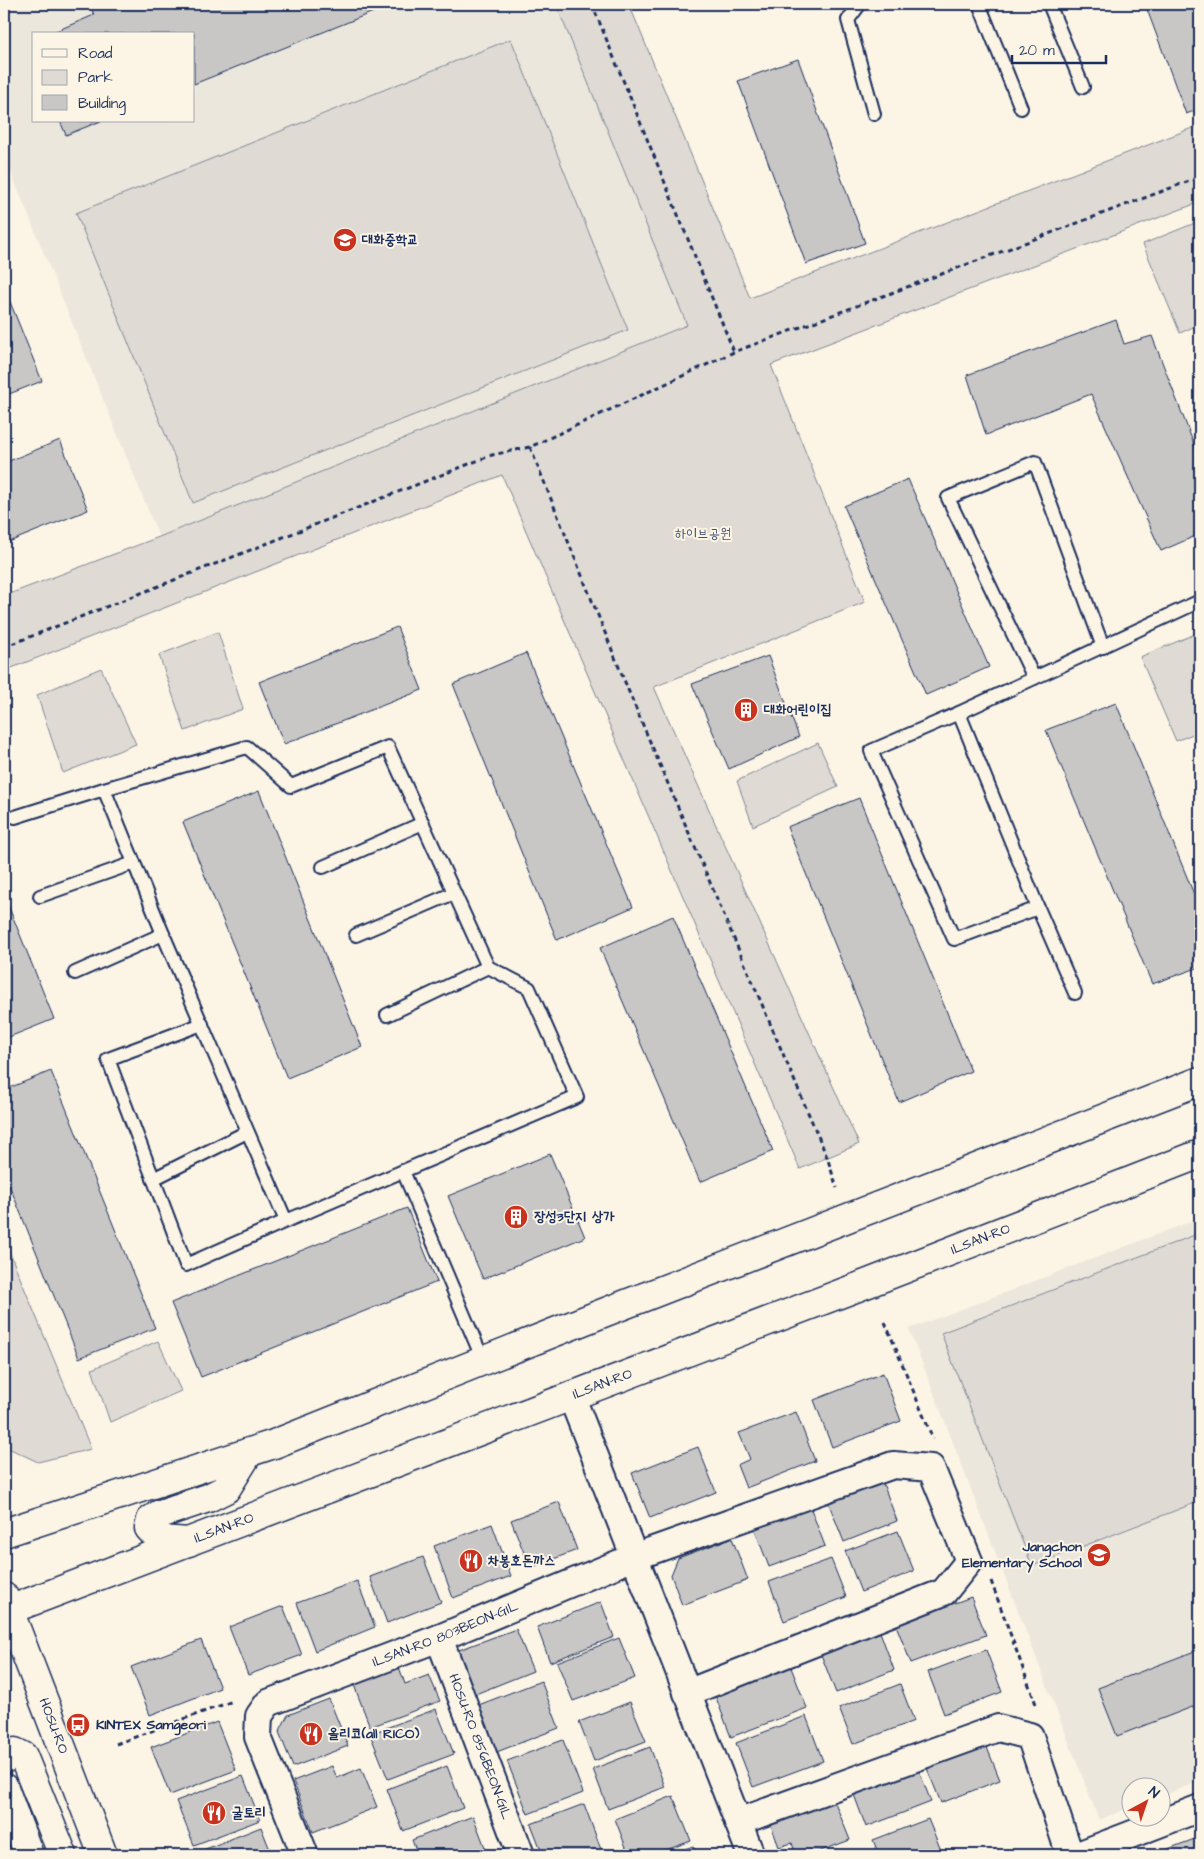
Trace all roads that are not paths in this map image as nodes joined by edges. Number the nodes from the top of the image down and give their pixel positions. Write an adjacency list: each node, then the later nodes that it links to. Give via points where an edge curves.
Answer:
1 (860, 4): 6 (lane, via 848,20)
2 (979, 4): 5 (lane)
3 (1049, 4): 4 (lane)
4 (1083, 87)
5 (1021, 108)
6 (874, 114)
7 (1200, 601): 8 (lane)
8 (1102, 646): 9 (lane); 9 (lane, via 1035,462 948,498)
9 (1034, 678): 10 (lane)
10 (959, 713): 18 (lane); 18 (lane, via 871,751 954,939)
11 (104, 789): 12 (lane); 13 (lane, via 247,747 291,786 388,747); 14 (lane)
12 (15, 817)
13 (423, 823): 15 (lane); 16 (lane)
14 (134, 862): 17 (lane); 19 (lane)
15 (323, 867)
16 (454, 893): 20 (lane); 21 (lane)
17 (40, 896)
18 (1038, 908): 23 (lane)
19 (163, 934): 22 (lane); 25 (lane)
20 (356, 935)
21 (488, 967): 24 (lane); 29 (lane, via 529,988 577,1097)
22 (74, 973)
23 (1075, 993)
24 (387, 1015)
25 (202, 1024): 27 (lane); 30 (lane, via 108,1059)
26 (1200, 1081): 32 (main road)
27 (247, 1132): 30 (lane); 31 (lane)
28 (1200, 1154): 33 (main road, ILSAN-RO)
29 (403, 1171): 31 (lane); 32 (lane)
30 (153, 1179): 31 (lane, via 186,1265)
31 (286, 1221)
32 (483, 1360): 34 (main road)
33 (571, 1395): 36 (main road, ILSAN-RO); 37 (street)
34 (249, 1452): 35 (main road); 36 (main road, via 226,1489 151,1520 149,1528 155,1536 162,1540)
35 (4, 1533)
36 (189, 1542): 38 (main road, ILSAN-RO)
37 (634, 1557): 39 (street, ILSAN-RO 803BEON-GIL); 40 (street); 40 (street, ILSAN-RO 803BEON-GIL, via 893,1465 931,1468 969,1561 944,1592)
38 (5, 1605): 48 (main road, HOSU-RO)
39 (439, 1638): 49 (street, ILSAN-RO 803BEON-GIL, via 268,1703 260,1716 258,1737); 50 (street, HOSU-RO 856BEON-GIL)
40 (687, 1693): 44 (street)
41 (4, 1759): 47 (main road, via 15,1752 23,1756)
42 (4, 1788): 46 (main road)
43 (1200, 1808): 45 (street)
44 (738, 1822): 51 (street); 52 (street, via 998,1728 1030,1736)
45 (1118, 1848): 53 (street)
46 (29, 1855)
47 (63, 1855)
48 (103, 1855)
49 (305, 1855)
50 (521, 1855)
51 (751, 1855)
52 (1070, 1855)
53 (1078, 1855)

